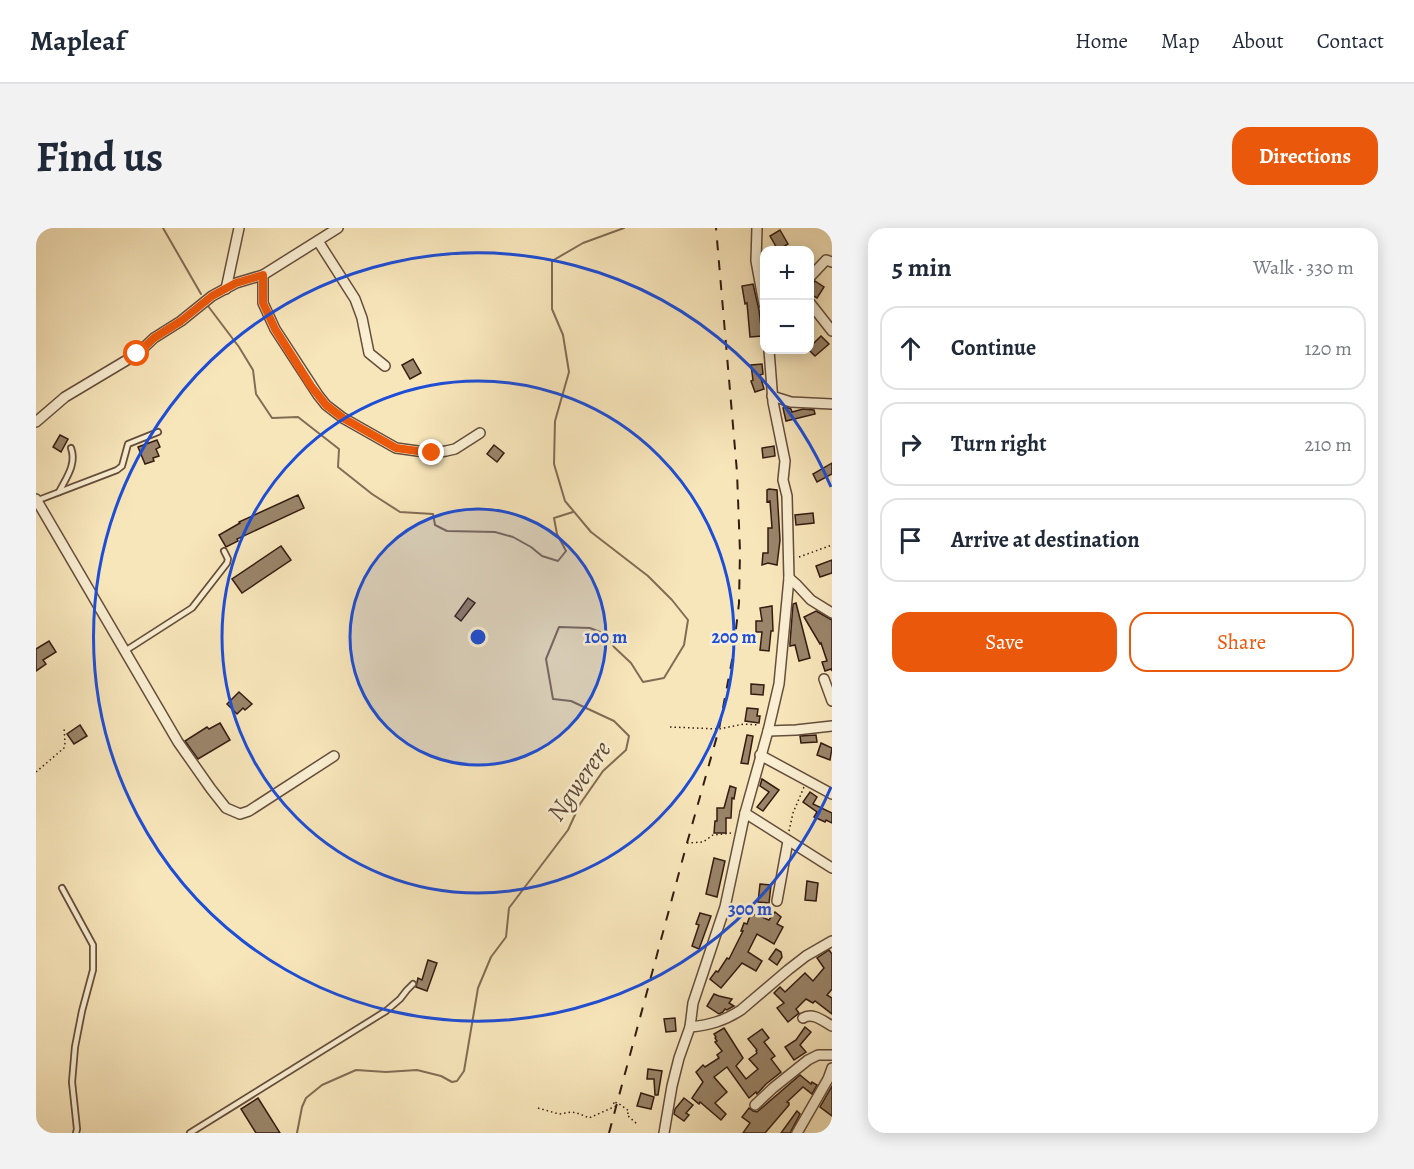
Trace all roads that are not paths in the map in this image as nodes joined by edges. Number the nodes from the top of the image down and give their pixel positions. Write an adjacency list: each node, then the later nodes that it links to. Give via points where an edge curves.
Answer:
1 (239, 228): 9 (street)
2 (338, 228): 4 (street)
3 (757, 228): 8 (street)
4 (318, 241): 7 (street); 13 (street, via 355,299 369,354)
5 (832, 261): 6 (street, via 826,260)
6 (814, 273)
7 (263, 275): 9 (street); 18 (street, via 263,303 275,329 318,395 343,418 396,448 432,453 456,449)
8 (760, 280)
9 (226, 289): 16 (street, via 137,354 65,397)
10 (814, 308): 11 (street)
11 (832, 331)
12 (770, 354): 14 (street)
13 (385, 366)
14 (772, 396): 15 (street, via 791,402); 23 (street, via 785,461)
15 (832, 404)
16 (36, 422)
17 (158, 432): 20 (lane, via 128,444 122,466 117,470)
18 (480, 433)
19 (71, 448): 20 (lane, via 71,469)
20 (59, 492): 21 (lane)
21 (36, 500): 25 (street)
22 (224, 551): 25 (lane, via 227,563 192,608)
23 (789, 578): 24 (street, via 811,600); 29 (street, via 779,684)
24 (832, 613)
25 (124, 652): 31 (street, via 178,742 226,808 240,814 249,811)
26 (824, 679): 27 (street)
27 (832, 701)
28 (832, 726): 29 (street)
29 (768, 728): 30 (street)
30 (760, 755): 32 (street); 33 (street)
31 (334, 756)
32 (832, 794)
33 (745, 813): 34 (street); 42 (street, via 725,907 693,1003)
34 (788, 841): 35 (street); 37 (street)
35 (832, 868)
36 (62, 888): 46 (lane, via 93,945 93,970 75,1047 72,1082)
37 (777, 901)
38 (832, 941): 42 (street, via 806,956 730,1018)
39 (413, 984): 47 (lane, via 386,1011)
40 (802, 1018): 41 (street, via 811,1016)
41 (832, 1026)
42 (690, 1027): 48 (street, via 672,1086)
43 (832, 1055): 45 (street, via 808,1060)
44 (832, 1069): 49 (street)
45 (755, 1105)
46 (76, 1133)
47 (190, 1133)
48 (664, 1133)
49 (797, 1133)

